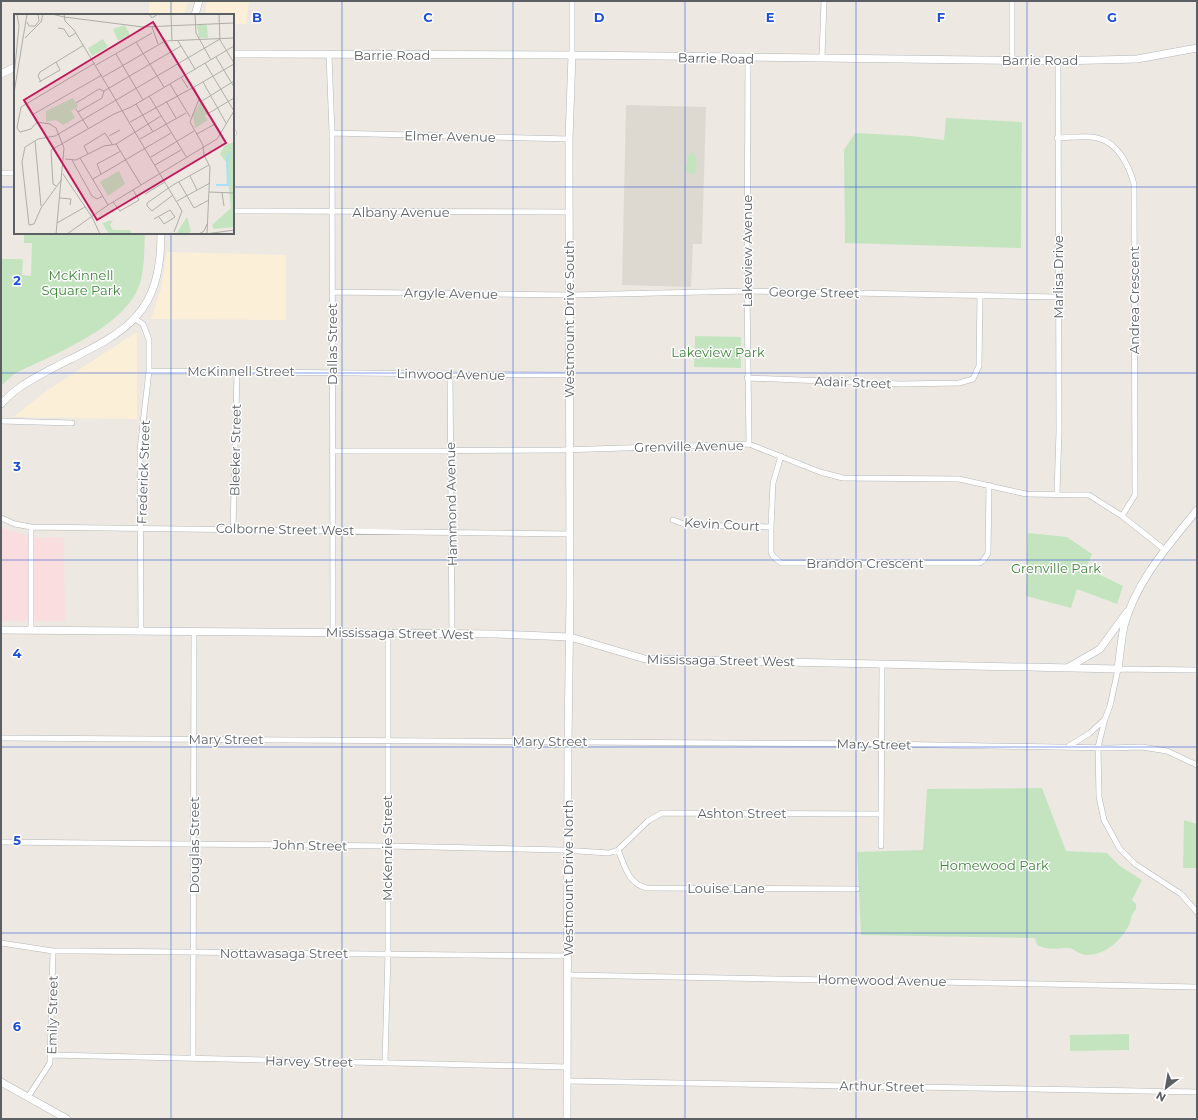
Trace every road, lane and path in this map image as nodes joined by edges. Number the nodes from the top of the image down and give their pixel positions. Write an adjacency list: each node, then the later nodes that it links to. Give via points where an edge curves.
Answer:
1 (199, 1): 5 (street)
2 (572, 1): 9 (street, Westmount Drive South)
3 (824, 1): 10 (street)
4 (1012, 1): 12 (street)
5 (195, 14)
6 (1197, 48): 13 (street, Barrie Road, via 1137,59)
7 (234, 54): 8 (street, Barrie Road)
8 (330, 55): 9 (street, Barrie Road); 16 (street, Dallas Street)
9 (572, 55): 11 (street, Barrie Road); 18 (street, Westmount Drive South)
10 (822, 57): 11 (street, Barrie Road); 12 (street, Barrie Road)
11 (748, 58): 25 (street, Lakeview Avenue)
12 (1012, 61): 13 (street, Barrie Road)
13 (1058, 61): 17 (street, Marlisa Drive)
14 (14, 68): 15 (street)
15 (1, 74)
16 (332, 133): 18 (street, Elmer Avenue); 23 (street, Dallas Street)
17 (1057, 138): 29 (street, Marlisa Drive); 48 (street, Andrea Crescent, via 1097,138 1112,144 1130,169 1134,184 1135,495)
18 (569, 139): 22 (street, Westmount Drive South)
19 (1, 173): 20 (street)
20 (14, 173)
21 (234, 211): 23 (street, Albany Avenue)
22 (569, 212): 23 (street, Albany Avenue); 27 (street, Westmount Drive South)
23 (332, 213): 26 (street, Dallas Street)
24 (161, 234): 30 (street, via 161,258 156,282 146,305)
25 (747, 291): 27 (street, George Street); 28 (street, George Street); 36 (street, Lakeview Avenue)
26 (332, 292): 27 (street, Argyle Avenue); 33 (street, Dallas Street)
27 (570, 295): 35 (street, Westmount Drive South)
28 (980, 296): 29 (street, George Street); 36 (street, Adair Street, via 979,366 973,379 959,384)
29 (1058, 297): 46 (street, Marlisa Drive)
30 (135, 319): 31 (street, Frederick Street, via 143,324 148,335); 37 (street, via 99,345 22,384)
31 (149, 371): 32 (street, McKinnell Street); 53 (street, Frederick Street, via 140,449)
32 (237, 372): 33 (street, McKinnell Street); 54 (street, Bleeker Street)
33 (332, 372): 34 (street, Linwood Avenue); 42 (street, Dallas Street)
34 (450, 374): 35 (street, Linwood Avenue); 43 (street, Hammond Avenue)
35 (570, 375): 41 (street, Westmount Drive South)
36 (747, 378): 40 (street, Lakeview Avenue)
37 (2, 401)
38 (1, 421): 39 (street)
39 (72, 423)
40 (749, 444): 41 (street, Grenville Avenue); 44 (street, Grenville Avenue)
41 (570, 450): 43 (street, Grenville Avenue); 57 (street, Westmount Drive South)
42 (332, 451): 43 (street, Grenville Avenue); 55 (street, Dallas Street)
43 (450, 451): 56 (street, Hammond Avenue)
44 (781, 456): 45 (street, Grenville Avenue, via 820,472 843,478 948,478); 52 (street, Brandon Crescent, via 773,483)
45 (989, 485): 46 (street, Grenville Avenue, via 1026,494); 52 (street, Brandon Crescent, via 988,553 980,563 781,563 771,552)
46 (1057, 493): 48 (street, Grenville Avenue, via 1094,496)
47 (1197, 510): 58 (street)
48 (1122, 516): 58 (street, Grenville Avenue)
49 (1, 518): 51 (street, Colborne Street West)
50 (673, 520): 52 (street, Kevin Court, via 687,525)
51 (31, 527): 53 (street, Colborne Street West); 61 (street)
52 (771, 527)
53 (141, 528): 54 (street, Colborne Street West); 62 (street, Frederick Street)
54 (234, 529): 55 (street, Colborne Street West)
55 (332, 530): 56 (street, Colborne Street West); 64 (street, Dallas Street)
56 (452, 533): 57 (street, Colborne Street West); 66 (street, Hammond Avenue)
57 (570, 534): 67 (street, Westmount Drive South)
58 (1165, 550): 59 (street, via 1148,572)
59 (1132, 603): 69 (street, via 1100,649); 70 (street, via 1124,627)
60 (1, 630): 61 (street, Mississaga Street West)
61 (31, 630): 62 (street, Mississaga Street West)
62 (141, 632): 63 (street, Mississaga Street West)
63 (194, 632): 64 (street, Mississaga Street West); 74 (street, Douglas Street)
64 (333, 633): 65 (street, Mississaga Street West)
65 (388, 633): 66 (street, Mississaga Street West); 75 (street, McKenzie Street)
66 (452, 634): 67 (street, Mississaga Street West)
67 (570, 637): 68 (street, Mississaga Street West, via 645,659); 76 (street, Westmount Drive North)
68 (882, 664): 69 (street, Mississaga Street West); 77 (street)
69 (1068, 668): 70 (street, Mississaga Street West)
70 (1118, 669): 71 (street); 72 (street)
71 (1197, 670)
72 (1105, 719): 78 (street, via 1090,733); 79 (street)
73 (1, 738): 74 (street, Mary Street)
74 (193, 738): 75 (street, Mary Street); 83 (street, Douglas Street)
75 (388, 740): 76 (street, Mary Street); 84 (street, McKenzie Street)
76 (568, 742): 77 (street, Mary Street); 86 (street, Westmount Drive North)
77 (881, 744): 78 (street, Mary Street); 81 (street)
78 (1068, 747): 79 (street, Mary Street)
79 (1098, 748): 80 (street, Mary Street, via 1142,747 1167,751); 89 (street, via 1099,797 1104,820 1117,843 1135,864 1181,894)
80 (1197, 765)
81 (880, 814): 85 (street); 87 (street, Ashton Street, via 662,813 648,821)
82 (1, 842): 83 (street, John Street)
83 (194, 843): 84 (street, John Street); 92 (street, Douglas Street)
84 (387, 846): 86 (street, John Street); 93 (street, McKenzie Street)
85 (881, 846)
86 (568, 850): 87 (street, John Street, via 609,854); 94 (street, Westmount Drive North)
87 (618, 850): 88 (street, Louise Lane, via 630,879 647,888)
88 (857, 889)
89 (1197, 912)
90 (1, 943): 91 (street, Nottawasaga Street)
91 (53, 951): 92 (street, Nottawasaga Street); 97 (street, Emily Street)
92 (194, 952): 93 (street, Nottawasaga Street); 98 (street, Douglas Street)
93 (388, 953): 94 (street, Nottawasaga Street); 99 (street, McKenzie Street)
94 (567, 956): 95 (street, Westmount Drive North)
95 (567, 975): 96 (street, Homewood Avenue); 100 (street, Westmount Drive North)
96 (1197, 986)
97 (51, 1056): 98 (street, Harvey Street); 104 (street, Emily Street, via 49,1068)
98 (193, 1058): 99 (street, Harvey Street)
99 (385, 1062): 100 (street, Harvey Street)
100 (568, 1067): 101 (street, Westmount Drive North)
101 (568, 1081): 103 (street, Arthur Street); 106 (street, Westmount Drive North)
102 (1, 1082): 104 (street)
103 (1197, 1092)
104 (28, 1097): 105 (street)
105 (67, 1119)
106 (567, 1119)

